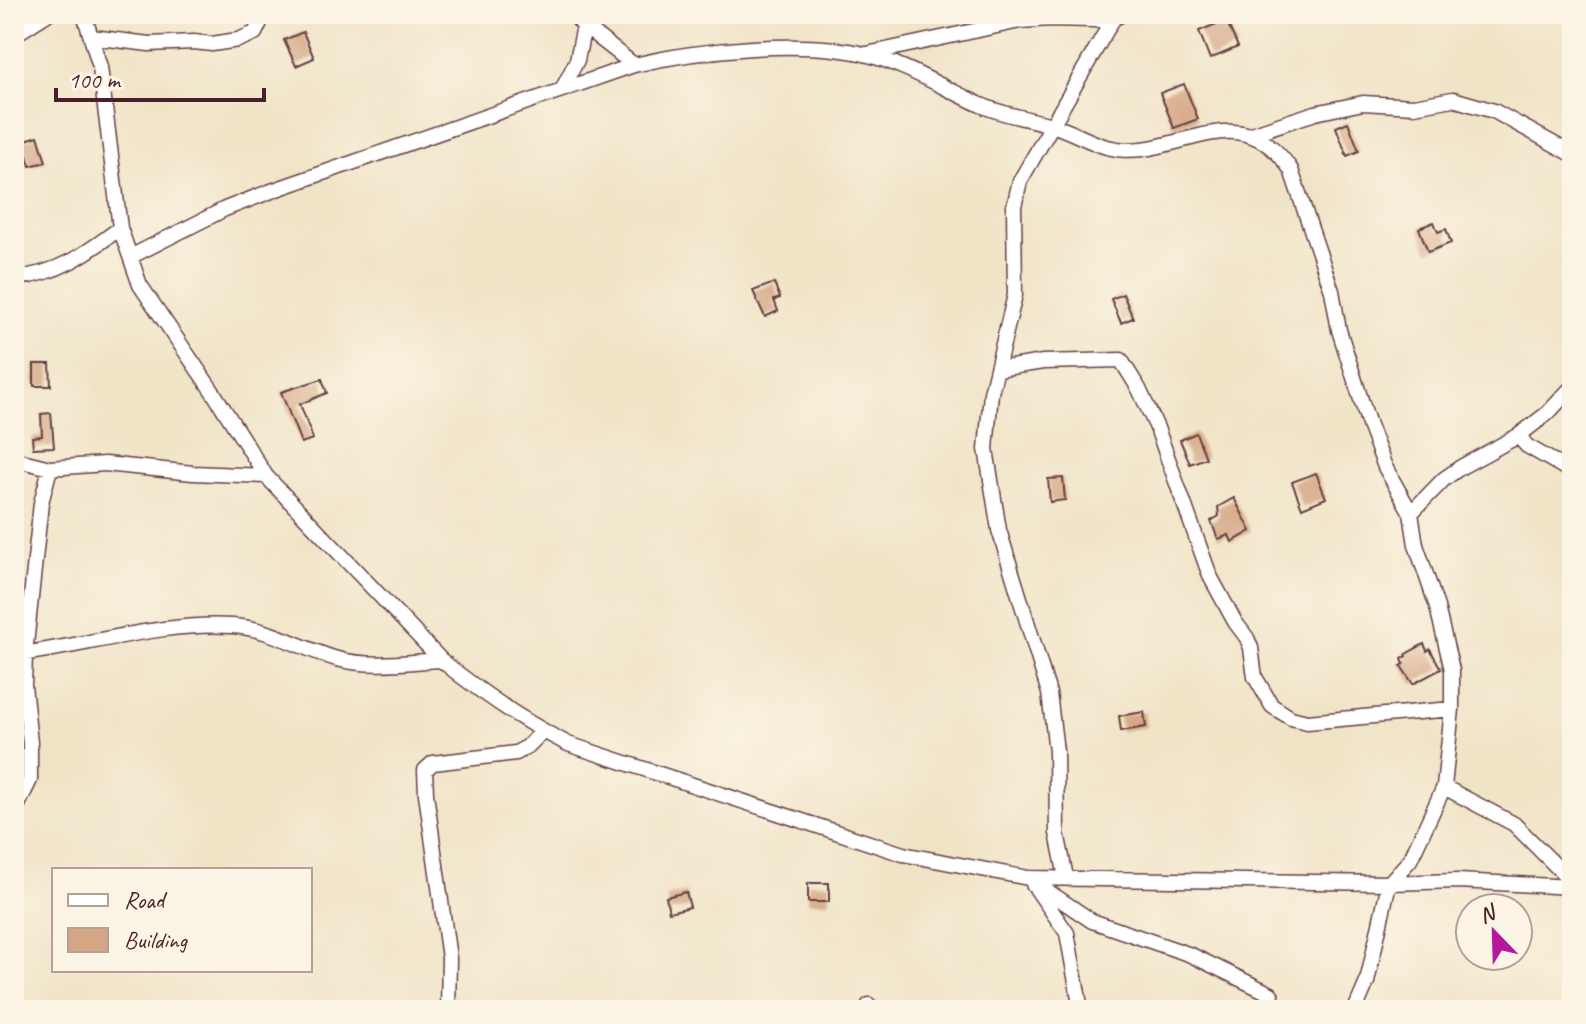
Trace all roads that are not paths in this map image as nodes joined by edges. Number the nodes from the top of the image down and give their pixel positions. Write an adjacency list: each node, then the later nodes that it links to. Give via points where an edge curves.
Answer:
1 (47, 14): 7 (street)
2 (84, 14): 8 (street)
3 (264, 14): 8 (street, via 255,33 227,42 149,44)
4 (573, 14): 6 (street)
5 (1117, 16): 9 (street, via 1020,21); 12 (street)
6 (584, 26): 10 (street); 11 (street, via 577,60)
7 (14, 35)
8 (92, 37): 15 (street)
9 (866, 54): 10 (street, via 796,46); 12 (street, via 999,112)
10 (634, 65): 11 (street)
11 (562, 90): 16 (street, via 237,204)
12 (1052, 125): 13 (street, via 1118,149 1217,133); 18 (street, via 1016,194 1015,295)
13 (1251, 134): 14 (street, via 1354,104 1414,106 1453,99 1494,111); 25 (street, via 1282,155 1291,170 1369,425)
14 (1572, 154)
15 (120, 228): 16 (street); 17 (street, via 71,263)
16 (132, 256): 24 (street, via 140,285)
17 (14, 278)
18 (998, 369): 28 (street, via 1121,360 1157,428 1210,576 1251,648 1255,677 1280,712 1307,722); 32 (street, via 986,449 999,530 1049,693 1057,833)
19 (1572, 387): 20 (street)
20 (1518, 436): 23 (street); 25 (street, via 1453,473)
21 (14, 459): 22 (street)
22 (50, 468): 24 (street, via 105,464); 26 (street)
23 (1572, 472)
24 (266, 476): 27 (street)
25 (1411, 513): 28 (street, via 1452,670)
26 (19, 654): 27 (street, via 176,628 231,625 341,660); 31 (street, via 31,762 30,780)
27 (441, 660): 29 (street)
28 (1452, 709): 30 (street)
29 (543, 731): 33 (street, via 568,744 903,854); 36 (street, via 516,753 433,763 425,770 449,958)
30 (1444, 787): 34 (street, via 1410,860); 35 (street, via 1514,824)
31 (14, 813)
32 (1066, 877): 33 (street); 34 (street)
33 (1028, 878): 37 (street, via 1067,933); 38 (street, via 1092,921 1191,955 1271,994)
34 (1389, 883): 35 (street); 39 (street, via 1367,982)
35 (1572, 884)
36 (448, 1010)
37 (1081, 1010)
38 (1276, 1010)
39 (1355, 1010)

